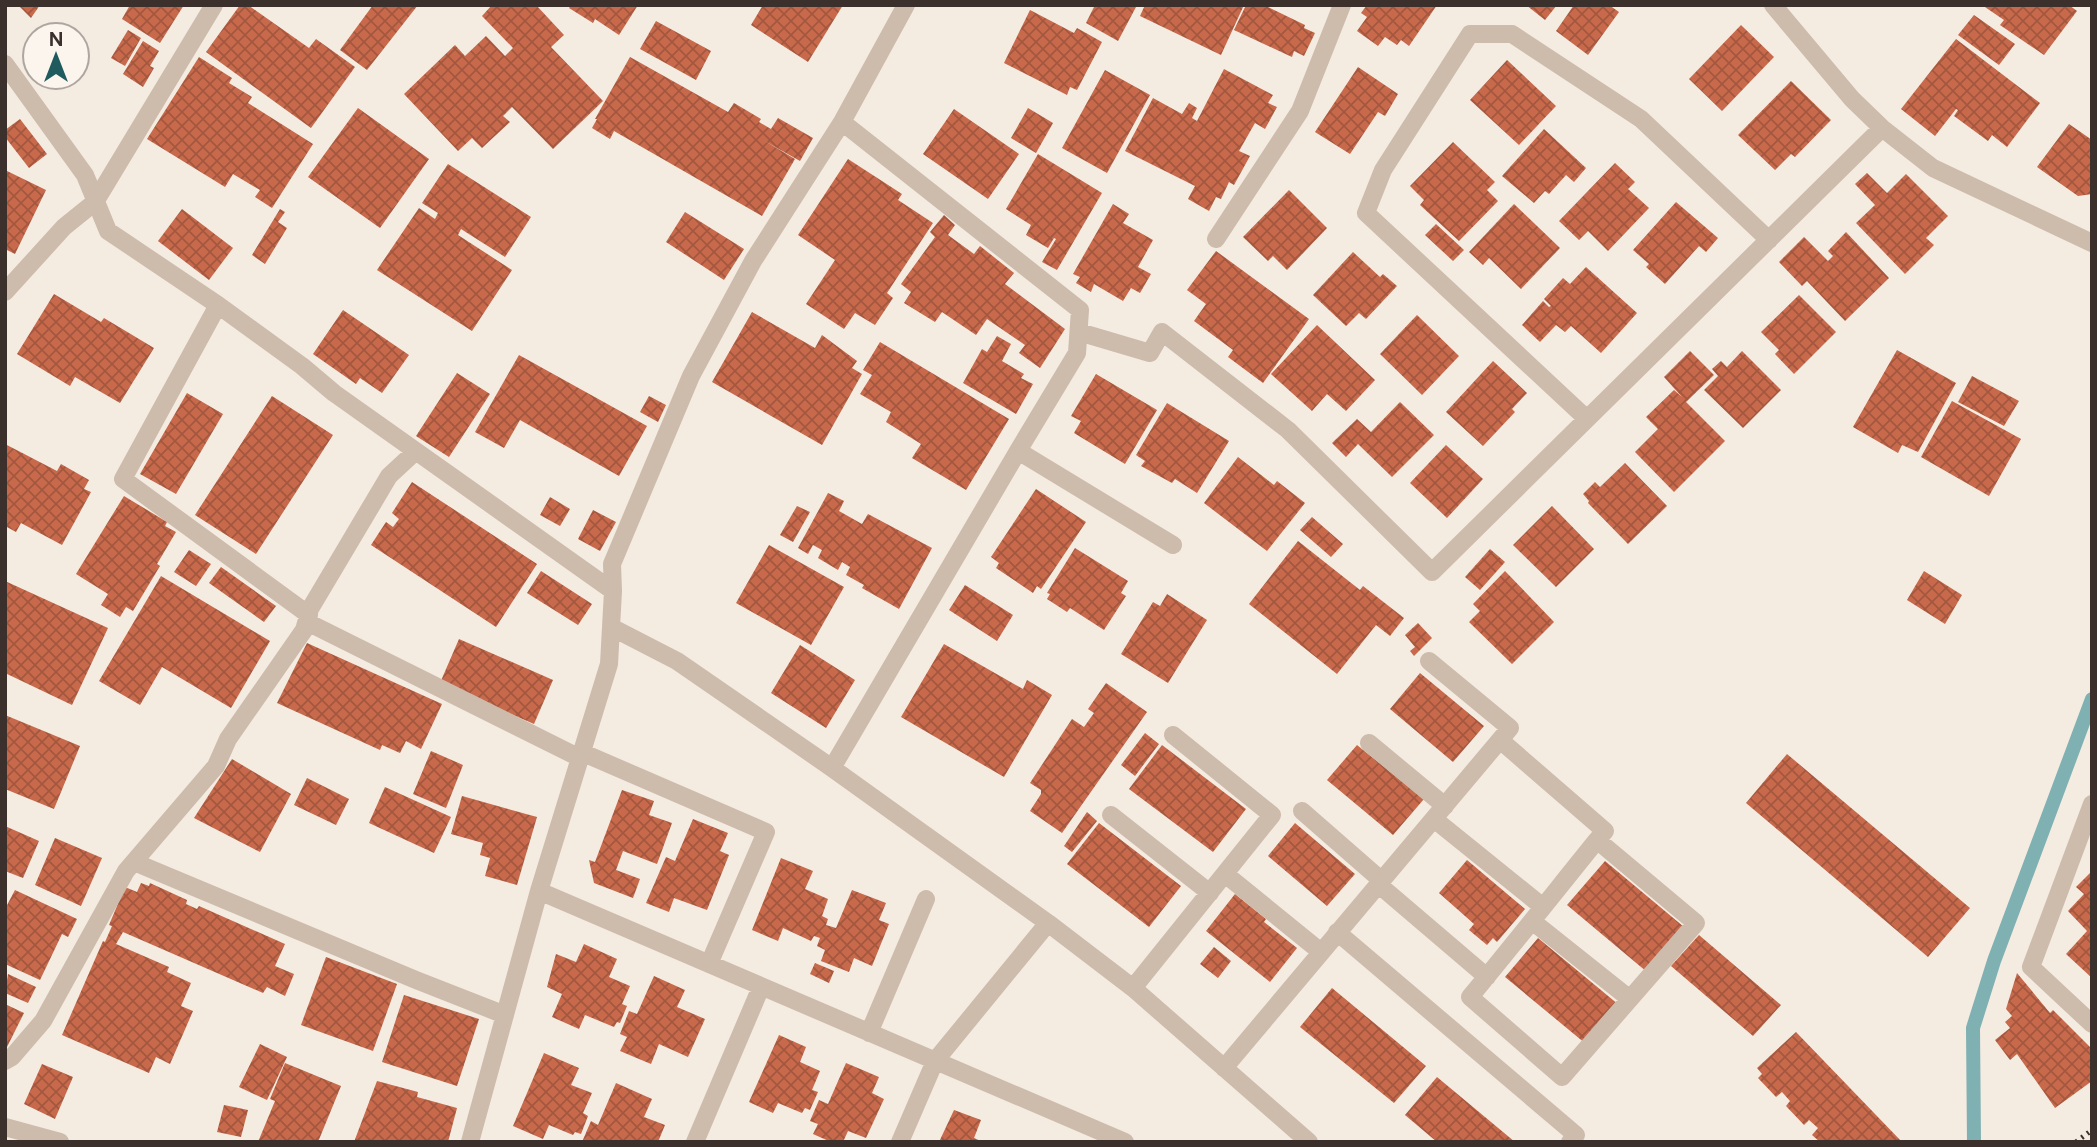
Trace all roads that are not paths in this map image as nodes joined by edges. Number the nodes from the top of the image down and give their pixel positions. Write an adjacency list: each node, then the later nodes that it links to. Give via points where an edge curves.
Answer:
1 (214, 5): 8 (street)
2 (906, 5): 6 (street)
3 (1342, 5): 9 (street, via 1300,111)
4 (1773, 5): 7 (street)
5 (5, 64): 8 (street, via 85,175)
6 (842, 122): 14 (street, via 1080,310); 19 (street, via 753,261 691,376 612,564)
7 (1882, 128): 10 (street); 11 (street, via 1933,168)
8 (95, 202): 12 (street, via 64,227); 13 (street, via 108,231)
9 (1216, 239)
10 (1769, 240): 15 (street); 15 (street, via 1641,119 1512,34 1470,34 1383,170 1366,213)
11 (2092, 243)
12 (5, 292)
13 (218, 305): 16 (street); 20 (street, via 123,479)
14 (1079, 332): 15 (street, via 1150,353 1161,332 1289,430 1432,572); 17 (street, via 1077,353)
15 (1587, 419)
16 (416, 451): 19 (street); 20 (street, via 388,476)
17 (1018, 451): 18 (street); 27 (street)
18 (1173, 545)
19 (613, 591): 21 (street)
20 (308, 618): 26 (street); 33 (street, via 228,739 216,766)
21 (611, 627): 26 (street, via 609,664); 27 (street, via 677,661)
22 (1429, 661): 23 (street)
23 (1505, 734): 30 (street); 32 (street, via 1605,831)
24 (1173, 735): 34 (street, via 1272,816)
25 (1369, 743): 30 (street)
26 (580, 755): 36 (street); 43 (street, via 766,832)
27 (832, 768): 40 (street)
28 (2092, 804): 49 (street, via 2031,967)
29 (1302, 811): 35 (street)
30 (1439, 812): 35 (street); 39 (street)
31 (1111, 815): 37 (street)
32 (1597, 840): 39 (street); 47 (street, via 1696,923)
33 (134, 862): 48 (street); 51 (street, via 43,1021)
34 (1225, 874): 37 (street); 42 (street)
35 (1380, 882): 41 (street); 44 (street)
36 (539, 891): 43 (street); 48 (street)
37 (1210, 893): 46 (street)
38 (926, 900): 50 (street)
39 (1538, 914): 44 (street); 47 (street)
40 (1048, 923): 46 (street); 52 (street)
41 (1338, 932): 42 (street); 61 (street, via 1576,1135)
42 (1321, 952): 53 (street)
43 (709, 964): 45 (street)
44 (1487, 976): 47 (street, via 1470,997 1562,1077)
45 (761, 987): 50 (street); 58 (street)
46 (1133, 988): 53 (street)
47 (1630, 999)
48 (505, 1015): 57 (street)
49 (2092, 1024)
50 (869, 1033): 52 (street)
51 (5, 1061)
52 (935, 1061): 55 (street); 59 (street)
53 (1224, 1068): 60 (street)
54 (5, 1127): 56 (street)
55 (1114, 1140)
56 (60, 1142)
57 (470, 1142)
58 (695, 1142)
59 (900, 1142)
60 (1309, 1142)
61 (1570, 1142)

